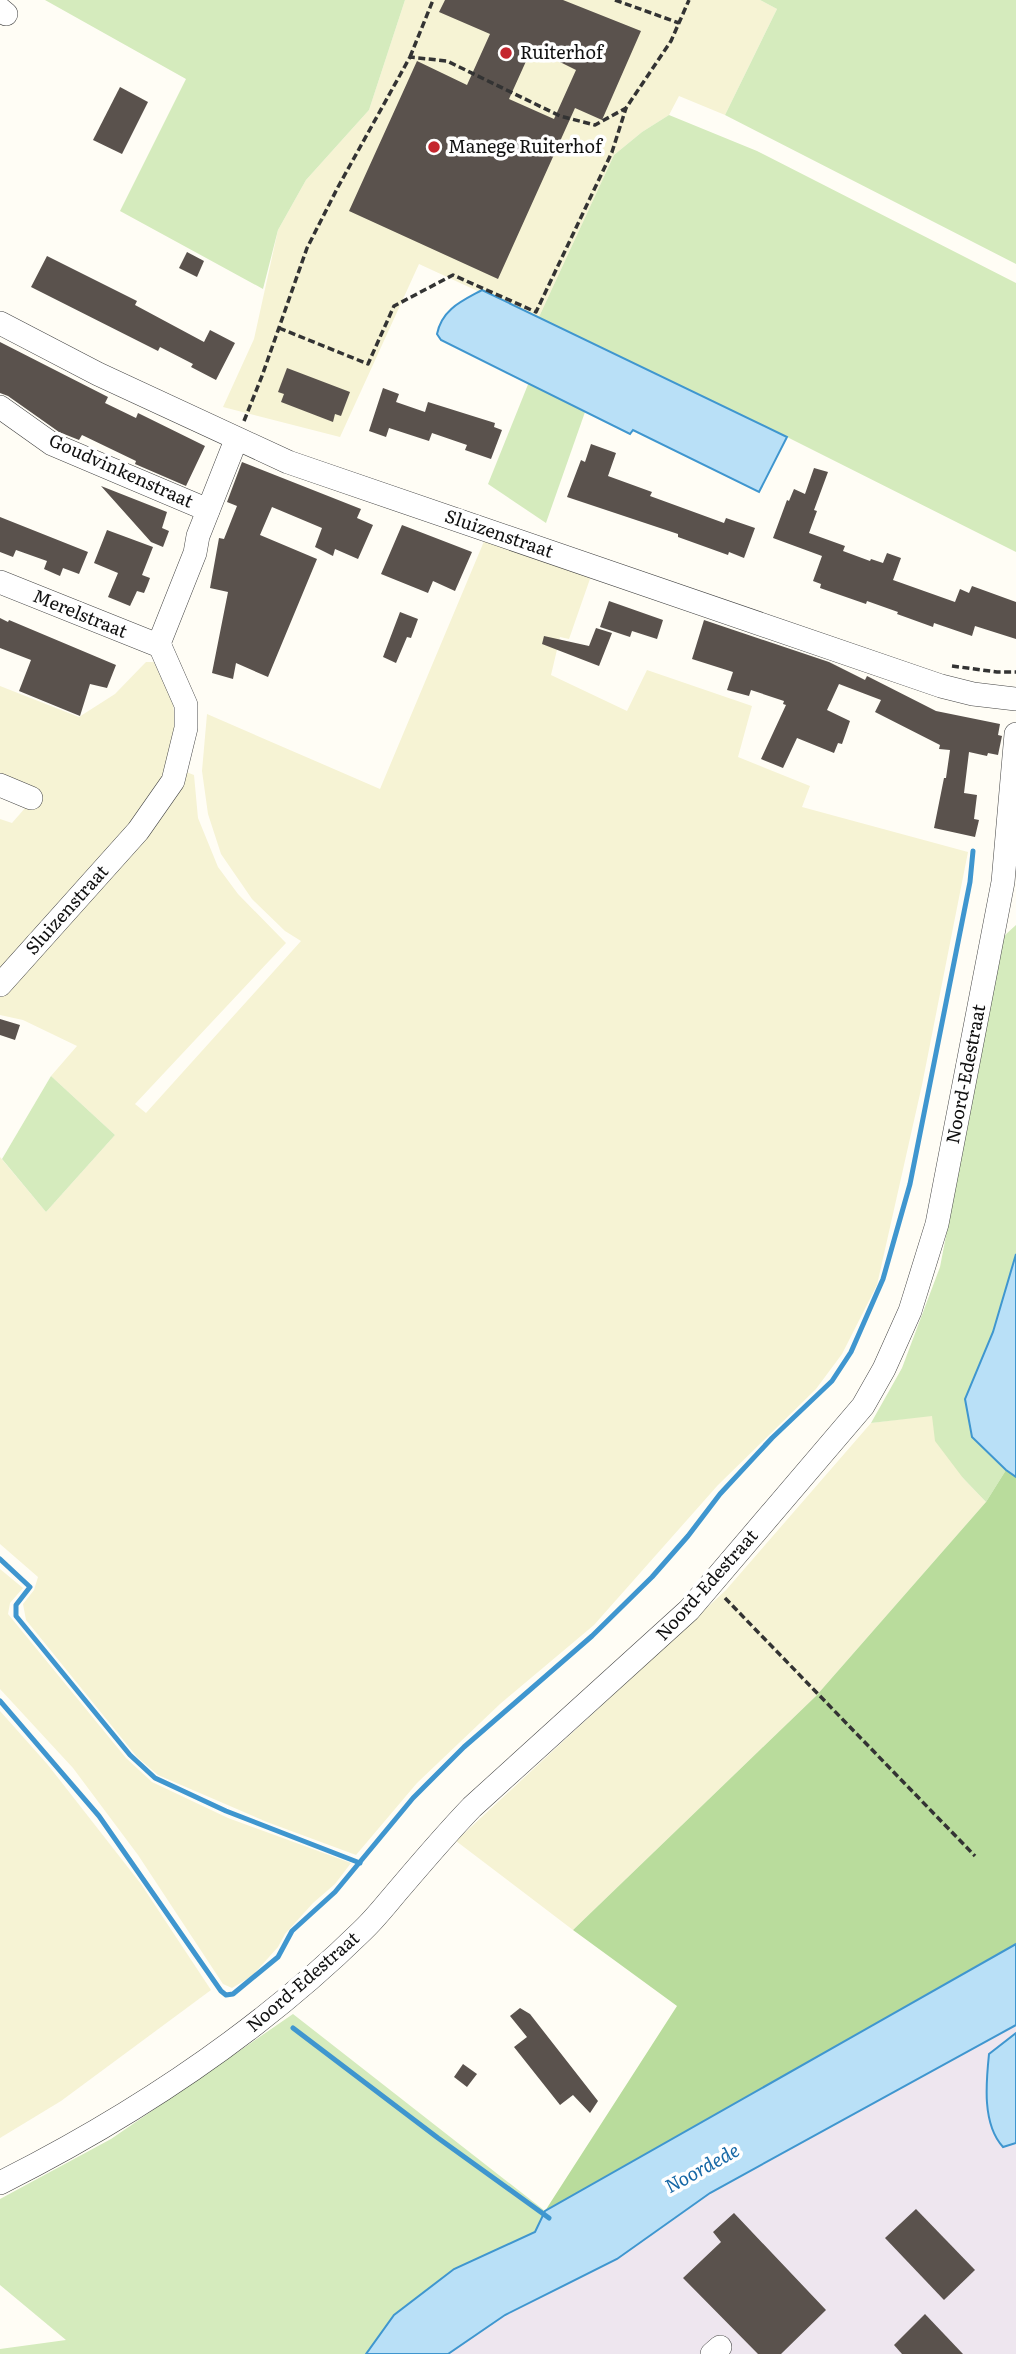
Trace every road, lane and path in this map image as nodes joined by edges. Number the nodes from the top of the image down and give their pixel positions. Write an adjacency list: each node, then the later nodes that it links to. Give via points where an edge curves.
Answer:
1 (433, 0): 5 (path)
2 (615, 0): 4 (path)
3 (688, 0): 4 (path)
4 (679, 23): 6 (path)
5 (410, 57): 6 (path, via 447,61 560,116 595,125); 8 (path, via 307,248)
6 (626, 108): 8 (path, via 612,152 536,312 453,275 394,306 368,364)
7 (0, 323): 10 (street, Sluizenstraat)
8 (279, 328): 10 (path)
9 (0, 407): 11 (street, Goudvinkenstraat, via 52,444)
10 (236, 440): 11 (street); 14 (street, Sluizenstraat, via 313,471 941,686)
11 (208, 510): 13 (street)
12 (0, 582): 13 (street, Merelstraat)
13 (160, 646): 18 (street, Sluizenstraat, via 186,705 186,728 173,781 138,831)
14 (1016, 699)
15 (1016, 734): 19 (street, Noord-Edestraat, via 1003,883 946,1180 917,1291 896,1344 863,1406)
16 (0, 785): 17 (street)
17 (31, 798)
18 (0, 985)
19 (711, 1584): 20 (path); 21 (street, Noord-Edestraat, via 648,1649 472,1807 365,1928 288,2000 157,2093)
20 (975, 1856)
21 (0, 2183)

